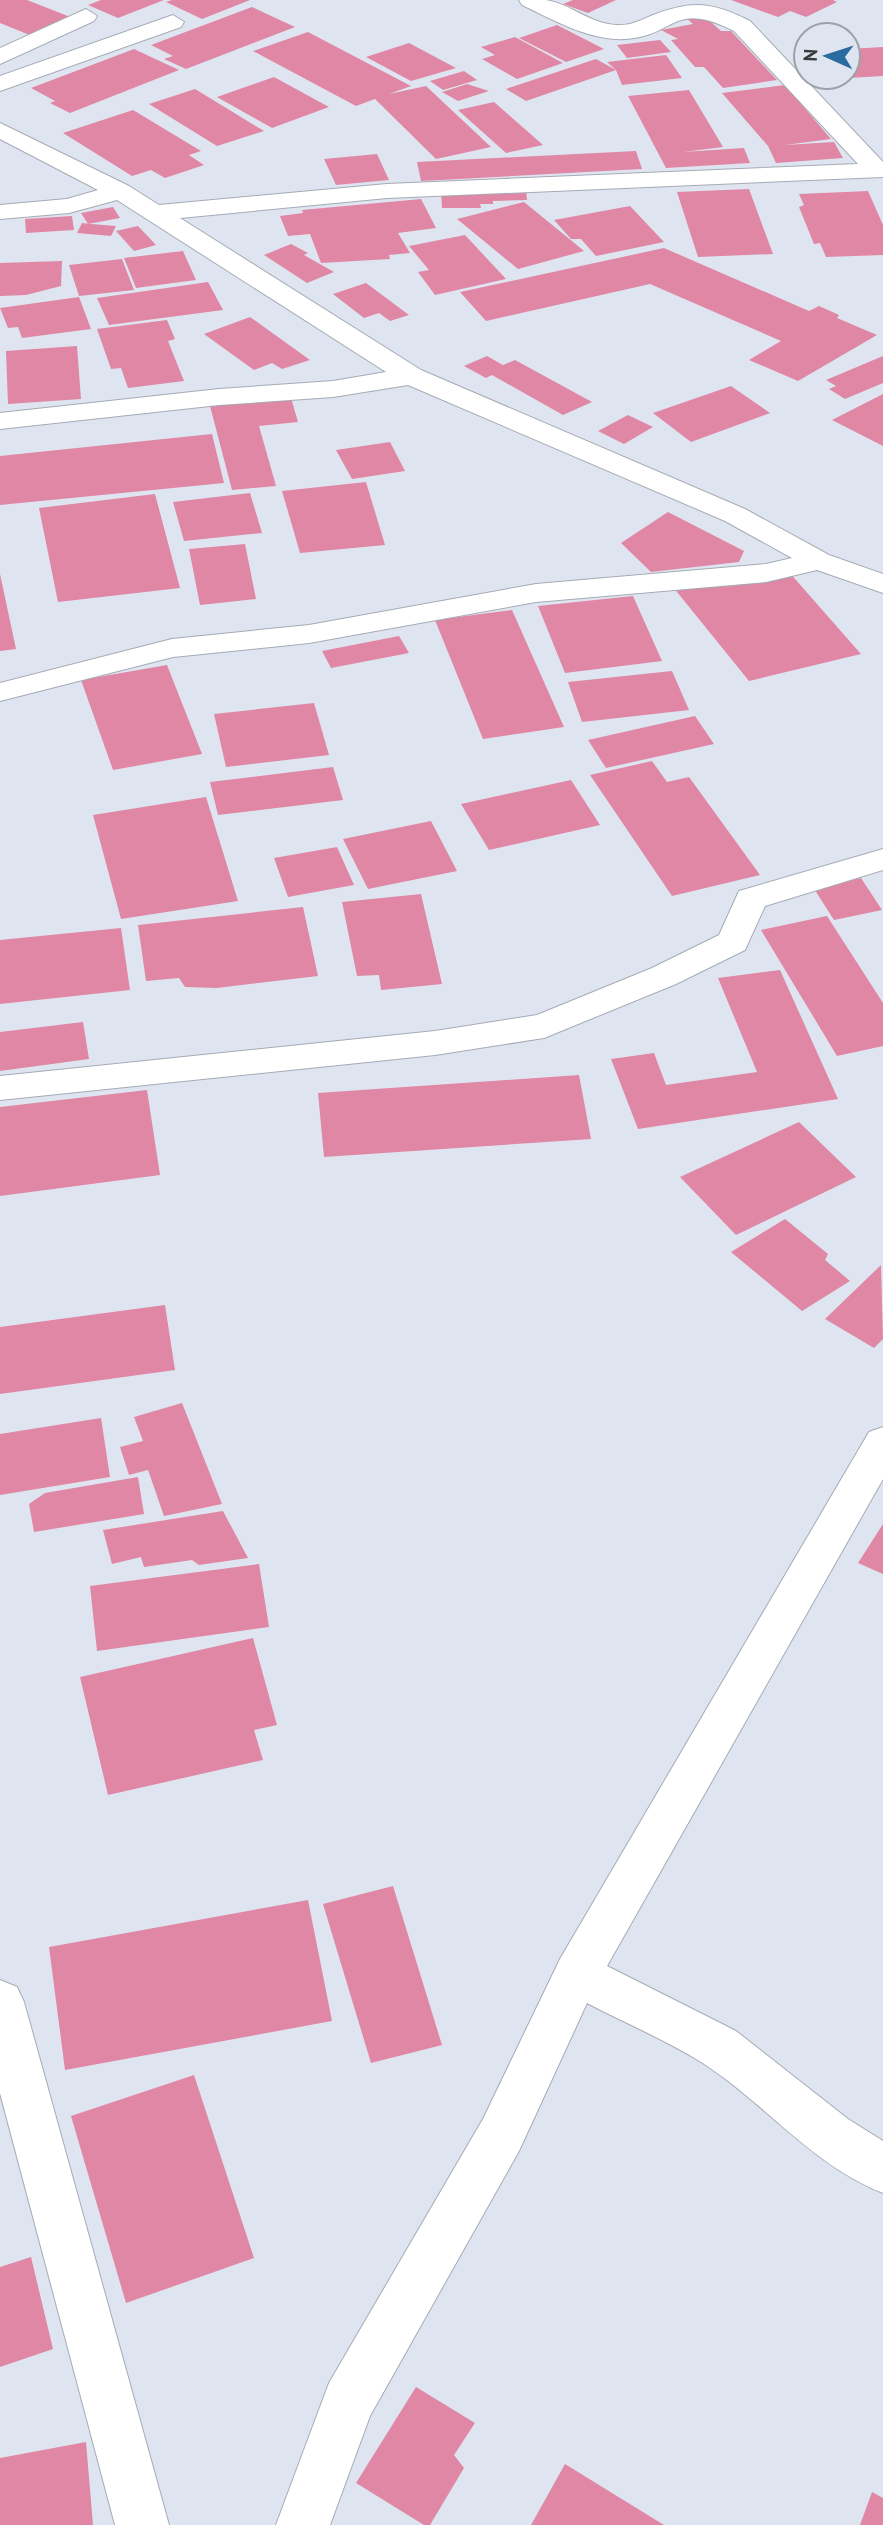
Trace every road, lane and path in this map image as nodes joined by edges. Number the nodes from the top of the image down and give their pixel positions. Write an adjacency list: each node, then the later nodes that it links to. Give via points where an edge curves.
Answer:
1 (530, 0): 7 (street, via 590,27 618,32 630,32 689,8 717,13 742,26)
2 (86, 16): 4 (street)
3 (173, 22): 5 (street)
4 (0, 57)
5 (0, 85)
6 (0, 130): 8 (street)
7 (880, 170): 10 (street, via 387,191)
8 (120, 191): 9 (street, via 69,206); 10 (street)
9 (0, 212)
10 (156, 213): 11 (street)
11 (411, 376): 12 (street, via 333,389); 13 (street, via 735,515)
12 (0, 421)
13 (819, 561): 14 (street); 15 (street, via 766,573 536,593 309,634 172,648)
14 (883, 584)
15 (0, 692)
16 (883, 859): 17 (street, via 751,899 733,942 544,1026 435,1043)
17 (0, 1088)
18 (883, 1443): 19 (street)
19 (577, 1974): 21 (street, via 719,2047 830,2135); 23 (street, via 501,2135 348,2402)
20 (0, 2002): 22 (street)
21 (883, 2169)
22 (142, 2525)
23 (303, 2525)

